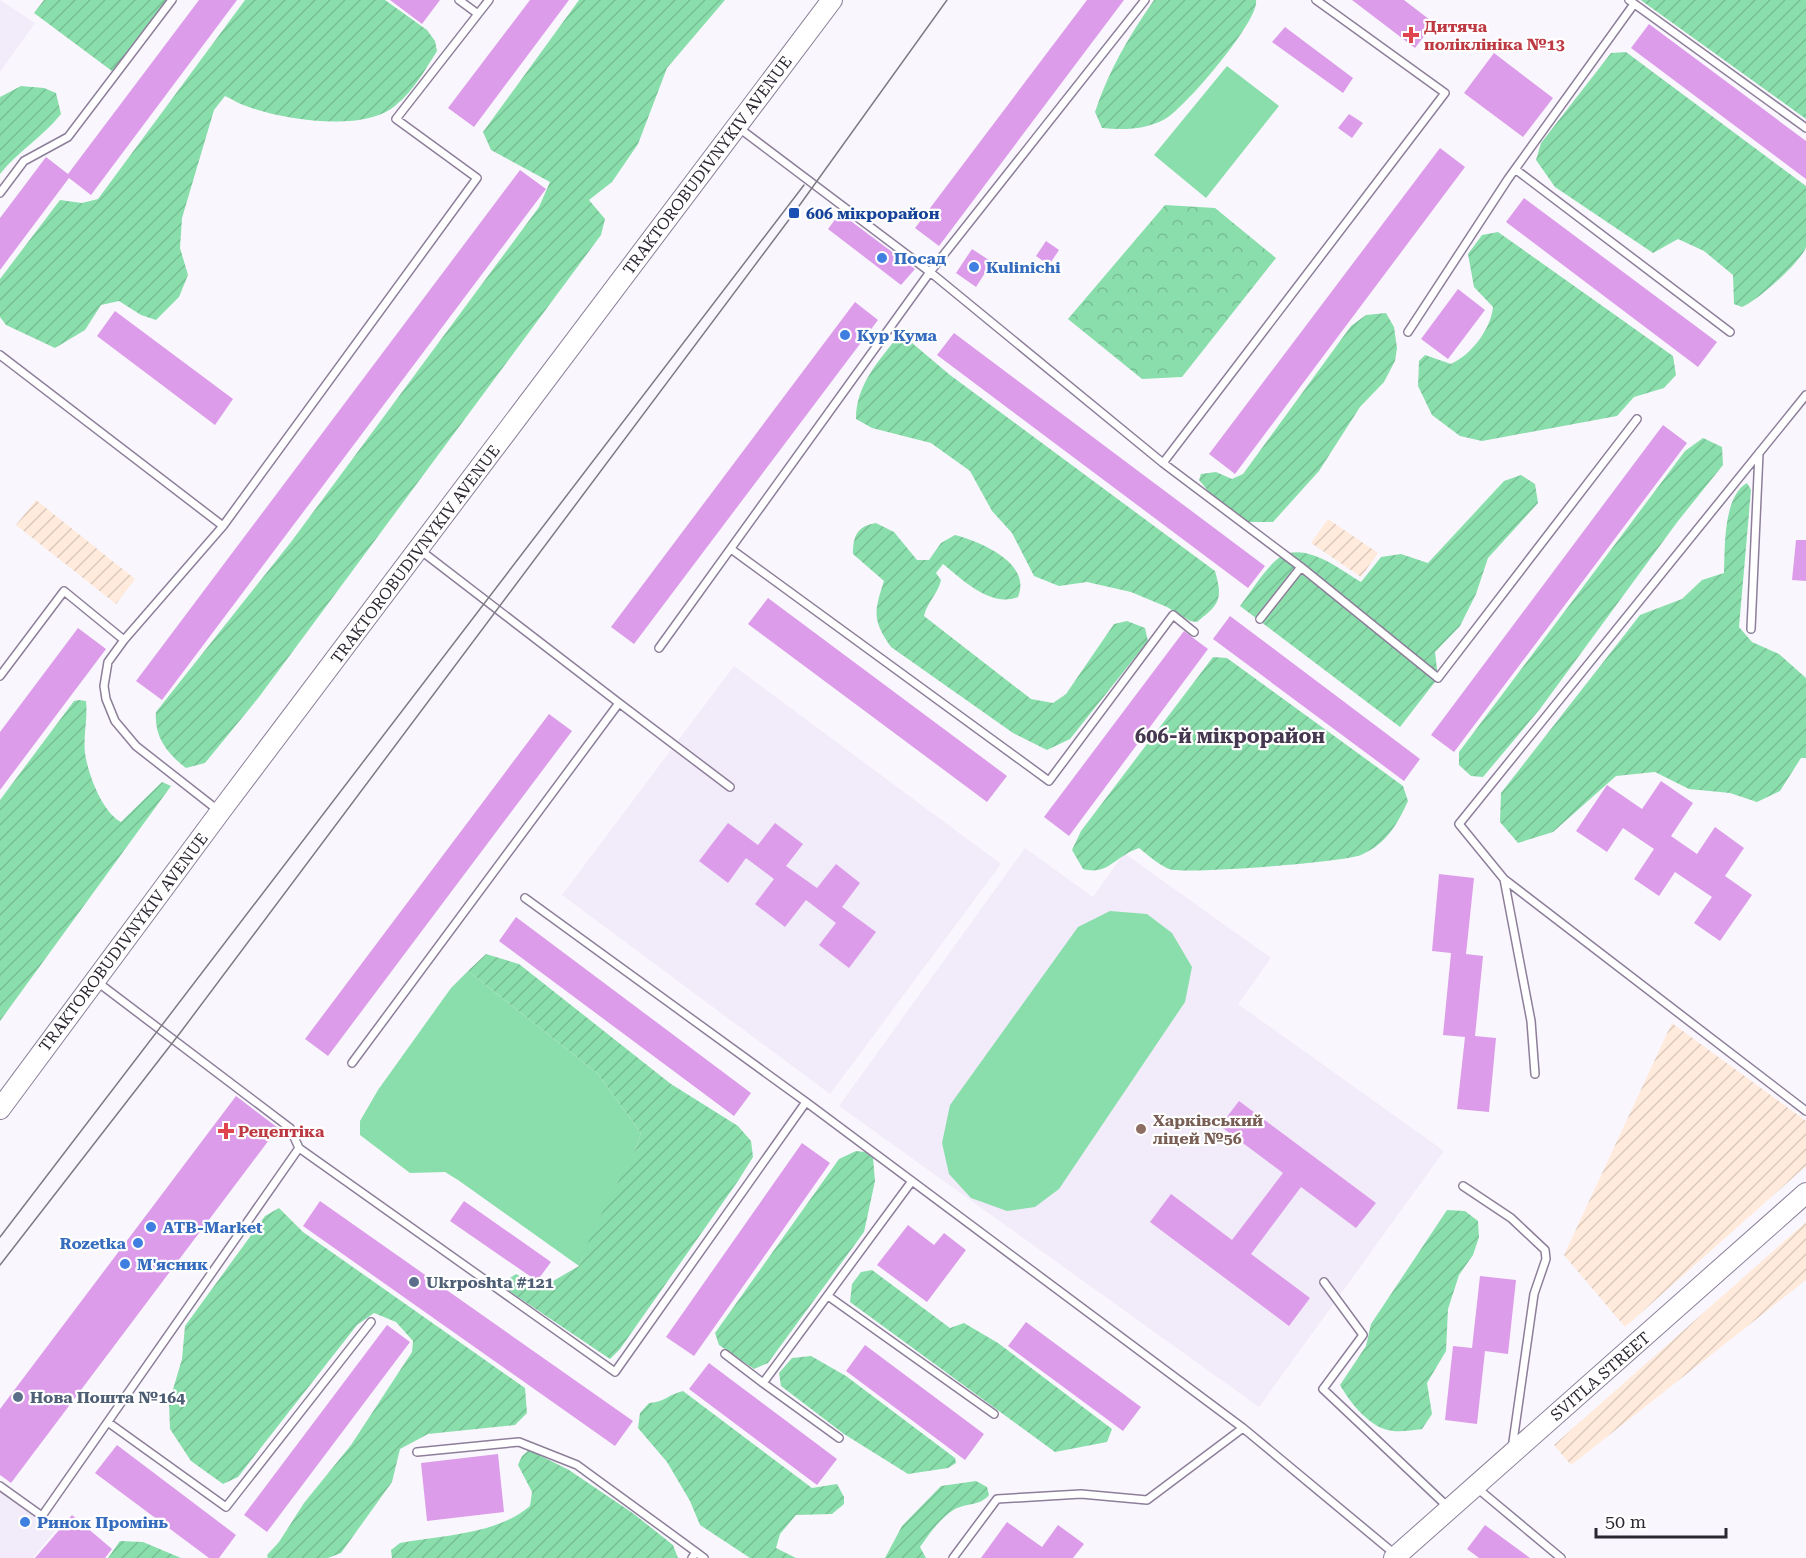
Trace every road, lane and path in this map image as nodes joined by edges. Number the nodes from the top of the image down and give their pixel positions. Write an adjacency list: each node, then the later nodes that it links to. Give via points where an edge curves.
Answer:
1 (172, 0): 12 (lane, via 68,137 24,161)
2 (459, 0): 8 (lane)
3 (489, 0): 8 (lane)
4 (832, 0): 9 (main road, TRAKTOROBUDIVNYKIV AVENUE)
5 (1145, 0): 13 (lane)
6 (1316, 0): 20 (lane, via 1445,93)
7 (1632, 2): 10 (lane); 11 (lane)
8 (478, 14): 21 (lane, via 396,119 477,178)
9 (736, 126): 13 (lane); 22 (main road, TRAKTOROBUDIVNYKIV AVENUE)
10 (1806, 128)
11 (1515, 169): 14 (lane); 15 (lane)
12 (0, 193)
13 (930, 272): 20 (lane); 23 (lane)
14 (1408, 332)
15 (1730, 332)
16 (0, 355): 21 (lane)
17 (1806, 395): 19 (lane)
18 (1637, 419): 24 (lane, via 1438,678)
19 (1758, 453): 26 (lane); 34 (lane, via 1459,824)
20 (1163, 463): 24 (lane)
21 (223, 526): 28 (lane)
22 (418, 549): 31 (lane); 33 (main road, TRAKTOROBUDIVNYKIV AVENUE)
23 (731, 549): 27 (lane, via 1049,781 1173,615); 29 (lane)
24 (1301, 567): 25 (lane)
25 (1260, 619)
26 (1751, 629)
27 (1194, 632)
28 (124, 640): 30 (lane, via 64,591); 33 (lane, via 108,662 104,686 115,721 136,746)
29 (659, 648)
30 (0, 676)
31 (619, 703): 32 (lane); 37 (lane)
32 (730, 787)
33 (220, 812): 36 (main road, TRAKTOROBUDIVNYKIV AVENUE)
34 (1504, 879): 38 (lane, via 1531,1021); 41 (lane)
35 (525, 898): 39 (lane)
36 (94, 980): 40 (main road, TRAKTOROBUDIVNYKIV AVENUE); 42 (lane, via 290,1128)
37 (352, 1063)
38 (1535, 1074)
39 (806, 1102): 42 (lane, via 615,1372); 43 (lane)
40 (0, 1109)
41 (1806, 1111)
42 (299, 1149): 52 (lane)
43 (912, 1181): 47 (lane); 53 (lane)
44 (1463, 1186): 56 (lane, via 1511,1218 1545,1250 1546,1259 1534,1294)
45 (1806, 1193): 56 (main road, SVITLA STREET)
46 (1324, 1282): 59 (lane, via 1363,1335 1323,1389)
47 (828, 1296): 50 (lane); 51 (lane)
48 (371, 1322): 52 (lane, via 226,1507)
49 (725, 1354): 50 (lane)
50 (763, 1383): 54 (lane)
51 (994, 1414)
52 (109, 1423): 57 (lane, via 42,1516)
53 (1243, 1428): 61 (lane); 63 (lane, via 1147,1500 1081,1494 997,1499)
54 (839, 1438)
55 (417, 1452): 60 (lane, via 519,1442 576,1465)
56 (1511, 1454): 58 (main road, SVITLA STREET)
57 (0, 1486)
58 (1475, 1486): 59 (main road, SVITLA STREET); 64 (lane)
59 (1450, 1508): 61 (main road, SVITLA STREET)
60 (694, 1555): 62 (lane)
61 (1396, 1557)
62 (704, 1558)
63 (953, 1558)
64 (1562, 1558)

